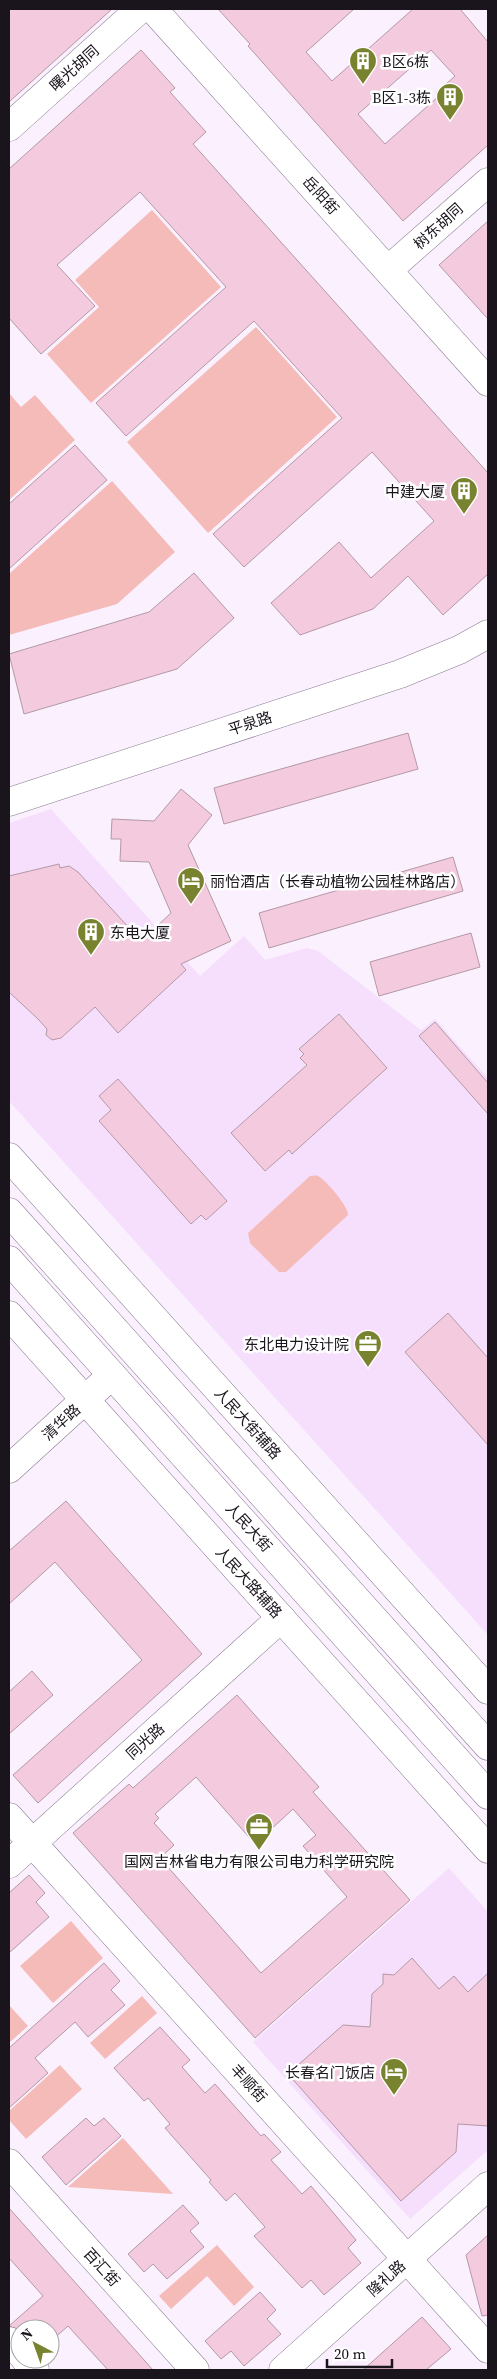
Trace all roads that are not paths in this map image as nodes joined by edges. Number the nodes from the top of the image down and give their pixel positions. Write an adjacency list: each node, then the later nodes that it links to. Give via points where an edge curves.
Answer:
1 (140, 9): 3 (street, 曙光胡同)
2 (153, 9): 5 (street, 岳阳街)
3 (9, 127)
4 (488, 182): 5 (street, 树东胡同)
5 (388, 270): 6 (street, 岳阳街)
6 (488, 382)
7 (488, 634): 8 (street, 平泉路, via 400,674)
8 (9, 802)
9 (9, 1157): 17 (street, 人民大街辅路)
10 (9, 1212): 18 (street)
11 (9, 1260): 13 (street, 人民大街)
12 (9, 1315): 14 (street, 人民大路辅路)
13 (112, 1375): 14 (street, 清华路); 19 (street, 人民大街)
14 (85, 1400): 15 (street, 清华路); 16 (street, 人民大路辅路)
15 (9, 1469)
16 (281, 1618): 21 (street, 同光路); 22 (street, 人民大路辅路)
17 (488, 1690)
18 (488, 1746)
19 (488, 1794)
20 (9, 1818): 21 (street, 丰顺街)
21 (32, 1843): 23 (street, 同光路); 26 (street, 丰顺街)
22 (488, 1849)
23 (9, 1864)
24 (9, 2163): 28 (street, 百汇街)
25 (488, 2186): 26 (street, 隆礼路)
26 (408, 2259): 27 (street, 丰顺街); 29 (street, 隆礼路)
27 (488, 2349)
28 (195, 2370)
29 (283, 2370)

